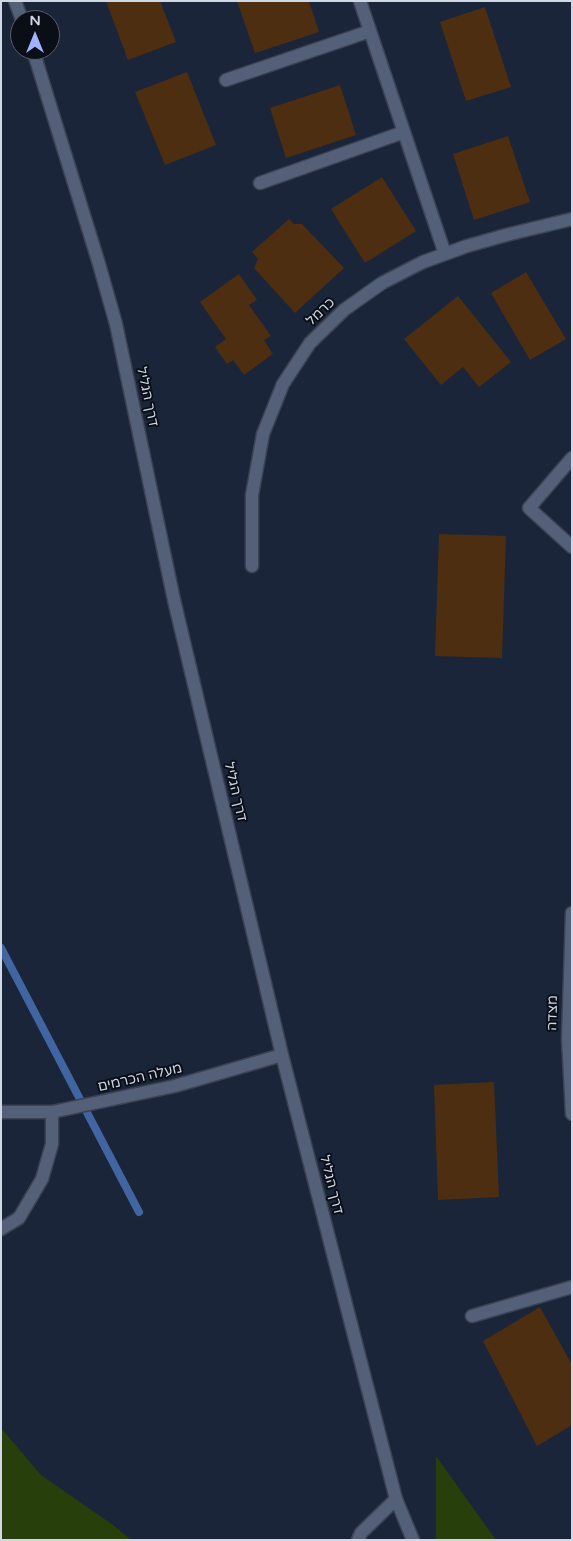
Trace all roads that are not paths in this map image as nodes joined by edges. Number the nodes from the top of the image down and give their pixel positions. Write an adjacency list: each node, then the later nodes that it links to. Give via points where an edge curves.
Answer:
1 (360, 1): 2 (street)
2 (370, 31): 4 (street); 5 (street)
3 (36, 60): 13 (street, דרך הגליל, via 118,332 174,600)
4 (226, 80)
5 (404, 132): 6 (street); 8 (street)
6 (260, 183)
7 (572, 219): 8 (street, כרמל)
8 (444, 254): 11 (street, כרמל, via 382,283 344,310 310,343 283,384 263,434 252,495)
9 (572, 458): 10 (street, via 529,508)
10 (572, 547)
11 (252, 566)
12 (572, 913): 14 (street, מצדה, via 568,1040)
13 (282, 1055): 16 (street, מעלה הכרמים, via 175,1086); 21 (street, דרך הגליל)
14 (571, 1080): 17 (street, מצדה)
15 (1, 1112): 16 (street, מעלה הכרמים)
16 (52, 1112): 18 (street, via 52,1144 42,1179 19,1218)
17 (572, 1114)
18 (1, 1229)
19 (572, 1287): 20 (street)
20 (472, 1316)
21 (396, 1499): 22 (street); 23 (street, דרך הגליל)
22 (358, 1540)
23 (413, 1540)

